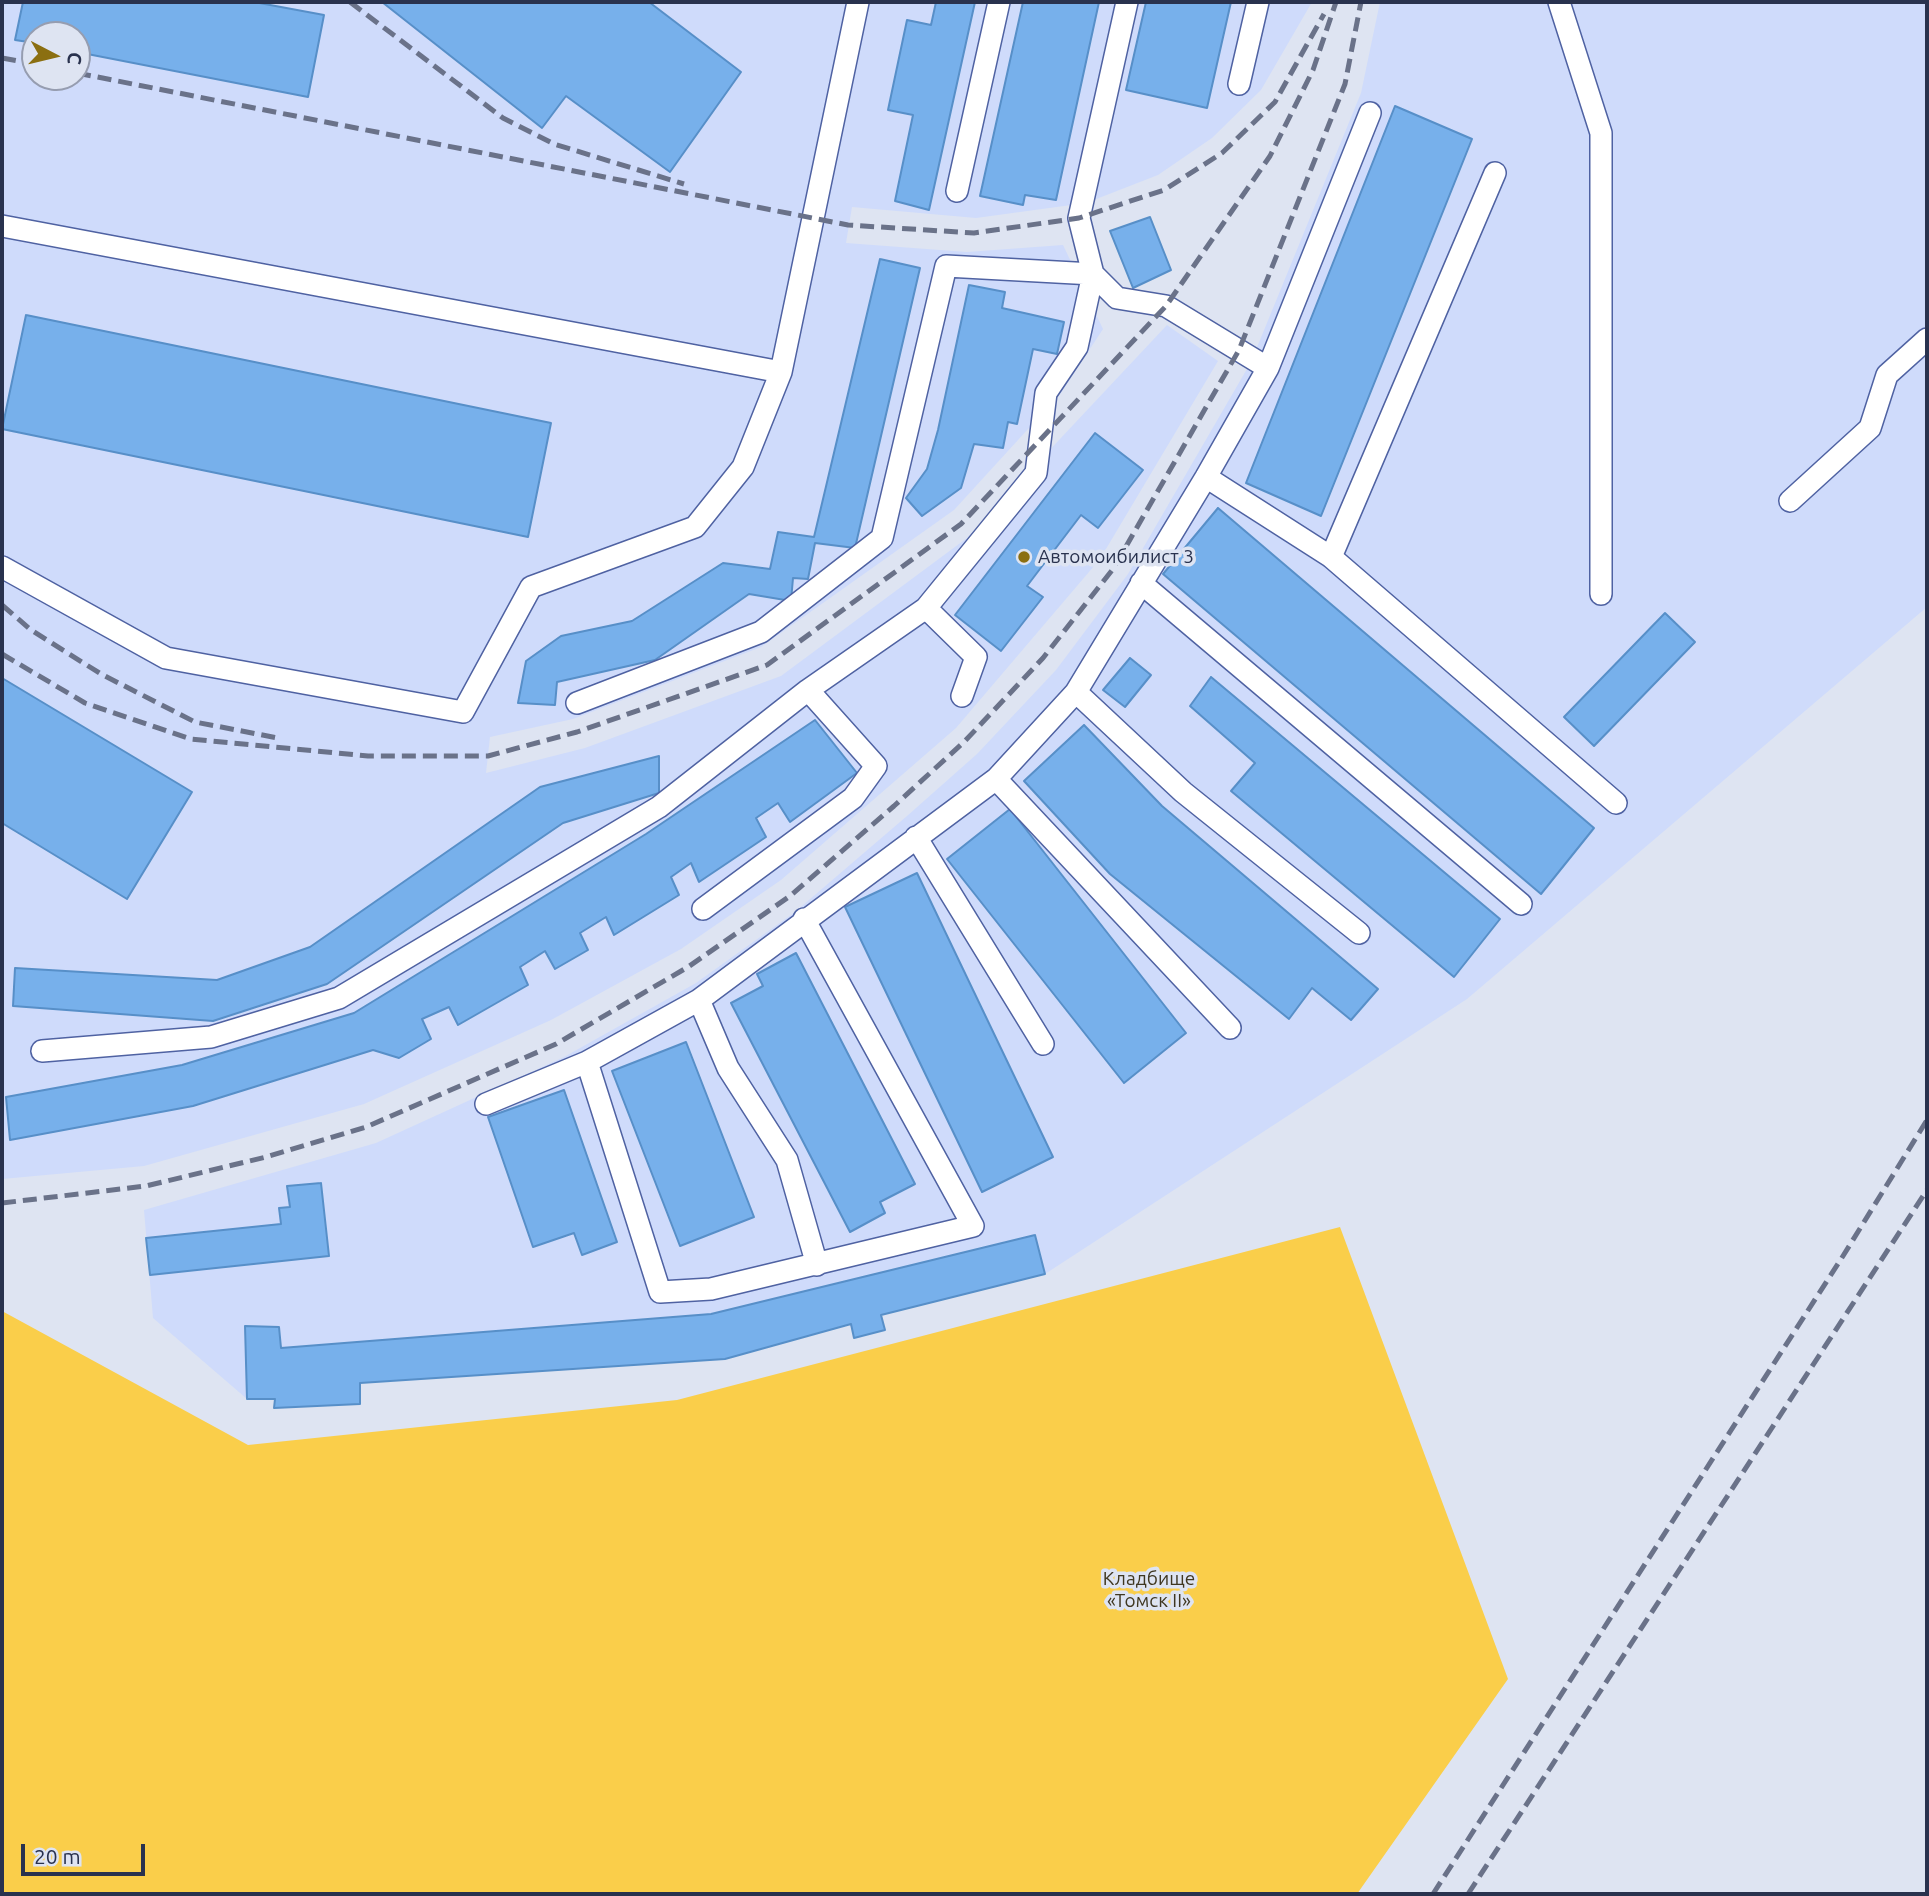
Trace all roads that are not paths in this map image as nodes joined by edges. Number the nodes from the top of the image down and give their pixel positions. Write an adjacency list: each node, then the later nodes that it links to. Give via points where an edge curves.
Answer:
1 (858, 2): 14 (lane)
2 (999, 2): 9 (lane)
3 (1127, 2): 11 (lane, via 1079,218)
4 (1258, 2): 6 (lane)
5 (1559, 2): 20 (lane, via 1601,133)
6 (1239, 84)
7 (1370, 113): 13 (lane)
8 (1495, 173): 17 (lane)
9 (957, 191)
10 (2, 226): 14 (lane)
11 (1093, 274): 13 (lane, via 1117,298 1166,306); 21 (lane, via 1077,347 1046,393 1036,473); 25 (lane, via 946,266 882,538 761,632)
12 (1927, 339): 16 (lane, via 1886,375 1870,428)
13 (1268, 368): 15 (lane)
14 (781, 372): 18 (lane, via 743,467 695,527 531,587 463,712 166,658)
15 (1206, 477): 17 (lane); 19 (lane)
16 (1790, 501)
17 (1331, 557): 27 (lane)
18 (2, 567)
19 (1141, 583): 23 (lane); 29 (lane)
20 (1601, 594)
21 (926, 608): 22 (lane); 24 (lane, via 976,657)
22 (808, 690): 30 (lane, via 876,766 853,798); 36 (lane, via 659,807 339,999 211,1037)
23 (1076, 692): 26 (lane); 32 (lane, via 1184,792)
24 (962, 696)
25 (577, 703)
26 (996, 779): 28 (lane); 34 (lane)
27 (1616, 803)
28 (916, 837): 31 (lane); 35 (lane)
29 (1521, 904)
30 (703, 909)
31 (804, 919): 33 (lane); 39 (lane, via 973,1226)
32 (1359, 933)
33 (699, 1000): 37 (lane); 39 (lane, via 729,1068 787,1160)
34 (1230, 1028)
35 (1043, 1044)
36 (42, 1051)
37 (587, 1062): 38 (lane); 39 (lane, via 660,1292 711,1289)
38 (486, 1104)
39 (817, 1265)

